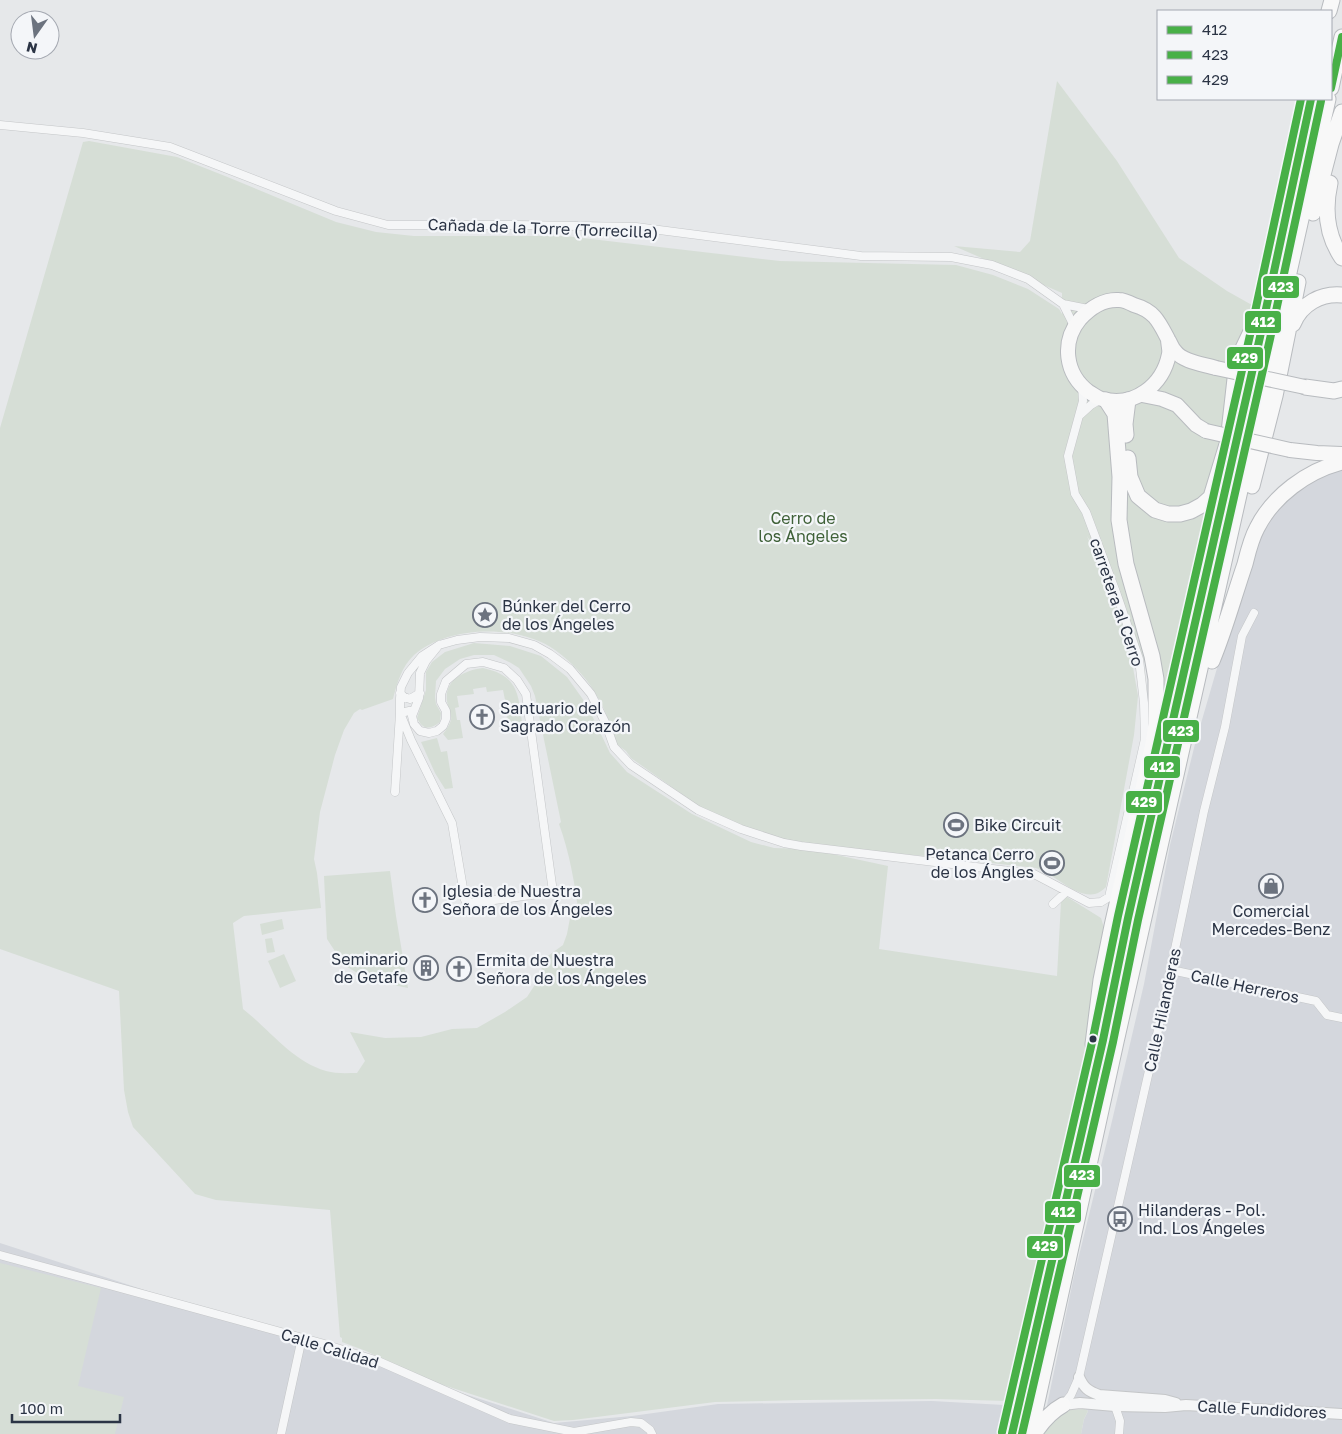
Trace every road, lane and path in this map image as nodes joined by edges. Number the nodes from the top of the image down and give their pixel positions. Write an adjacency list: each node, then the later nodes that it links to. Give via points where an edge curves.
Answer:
1 (1342, 37): 2 (highway)
2 (1332, 83)
3 (1311, 100): 8 (highway)
4 (1328, 100): 33 (highway)
5 (1342, 112): 14 (highway, via 1310,228)
6 (1342, 120): 9 (highway, via 1327,197 1327,220 1334,247)
7 (0, 125): 11 (street, Cañada de la Torre (Torrecilla), via 83,133 170,148 336,211 388,225 636,227 861,256 951,257 992,265 1028,279)
8 (1299, 152): 20 (highway, via 1284,199 1257,319 1237,361 1228,441 1211,497 1202,505 1186,512 1168,514 1155,510 1138,496 1130,477 1125,424); 38 (highway)
9 (1342, 258)
10 (1342, 295): 14 (highway, via 1322,296 1306,305 1295,318)
11 (1063, 304): 12 (street, Cañada de la Torre (Torrecilla)); 13 (street)
12 (1088, 309): 13 (highway); 15 (highway, via 1103,302 1120,300 1146,308 1157,319)
13 (1074, 326): 16 (highway, via 1068,355 1073,375)
14 (1288, 338): 27 (highway)
15 (1168, 339): 17 (highway, bridge, via 1175,352 1183,358); 20 (highway, via 1169,354 1160,379)
16 (1082, 386): 21 (highway); 22 (street)
17 (1305, 388): 18 (highway); 19 (highway)
18 (1342, 389)
19 (1342, 395)
20 (1135, 397): 21 (highway); 23 (highway, bridge, via 1162,399 1177,405 1206,431 1290,450)
21 (1103, 400): 22 (street); 38 (highway, via 1115,414 1120,476 1119,520 1126,564 1152,656 1156,679 1156,724 1101,980 1084,1092)
22 (1080, 415): 34 (street, carretera al Cerro, via 1068,456 1075,494 1086,512 1139,659 1145,739 1109,897 1089,903)
23 (1342, 454)
24 (1342, 462): 27 (highway, via 1314,472 1280,497 1266,512 1256,529)
25 (1254, 613): 36 (street, Calle Hilanderas, via 1242,636)
26 (439, 645): 28 (street, via 422,656 408,673); 29 (street, via 420,673); 34 (street, carretera al Cerro, via 480,637 509,638 534,645 550,654 570,670 591,694 614,747 631,765 698,810 741,829 801,846 1034,874)
27 (1212, 661): 33 (highway, via 1183,784)
28 (400, 693): 29 (street, via 410,699); 31 (street)
29 (420, 693): 30 (street)
30 (414, 710): 31 (street); 31 (street, via 414,724 420,731 437,731 446,719 441,694 446,681 466,664 483,662 504,668 517,680 526,694 553,892 472,903 465,900 452,823)
31 (400, 713): 32 (street)
32 (395, 792)
33 (1168, 814): 49 (highway)
34 (1066, 892): 35 (street)
35 (1053, 904)
36 (1171, 970): 37 (street, Calle Herreros, via 1316,1001 1327,1015); 41 (street, Calle Hilanderas)
37 (1342, 1018)
38 (1082, 1130): 48 (highway)
39 (0, 1255): 40 (street, Calle Calidad)
40 (302, 1338): 45 (street, Calle Calidad, via 378,1361 510,1419); 46 (street)
41 (1079, 1377): 42 (street, Calle Fundidores, via 1083,1387 1089,1391); 43 (street, Calle Hilanderas)
42 (1117, 1401): 43 (street, Calle Fundidores); 44 (street, Calle Fundidores, via 1165,1400 1182,1405); 50 (street)
43 (1063, 1405): 49 (highway, via 1045,1418)
44 (1342, 1414)
45 (574, 1433): 47 (street, Calle Calidad, via 631,1422 641,1423)
46 (281, 1434)
47 (652, 1434)
48 (1012, 1434)
49 (1032, 1434)
50 (1120, 1434)

